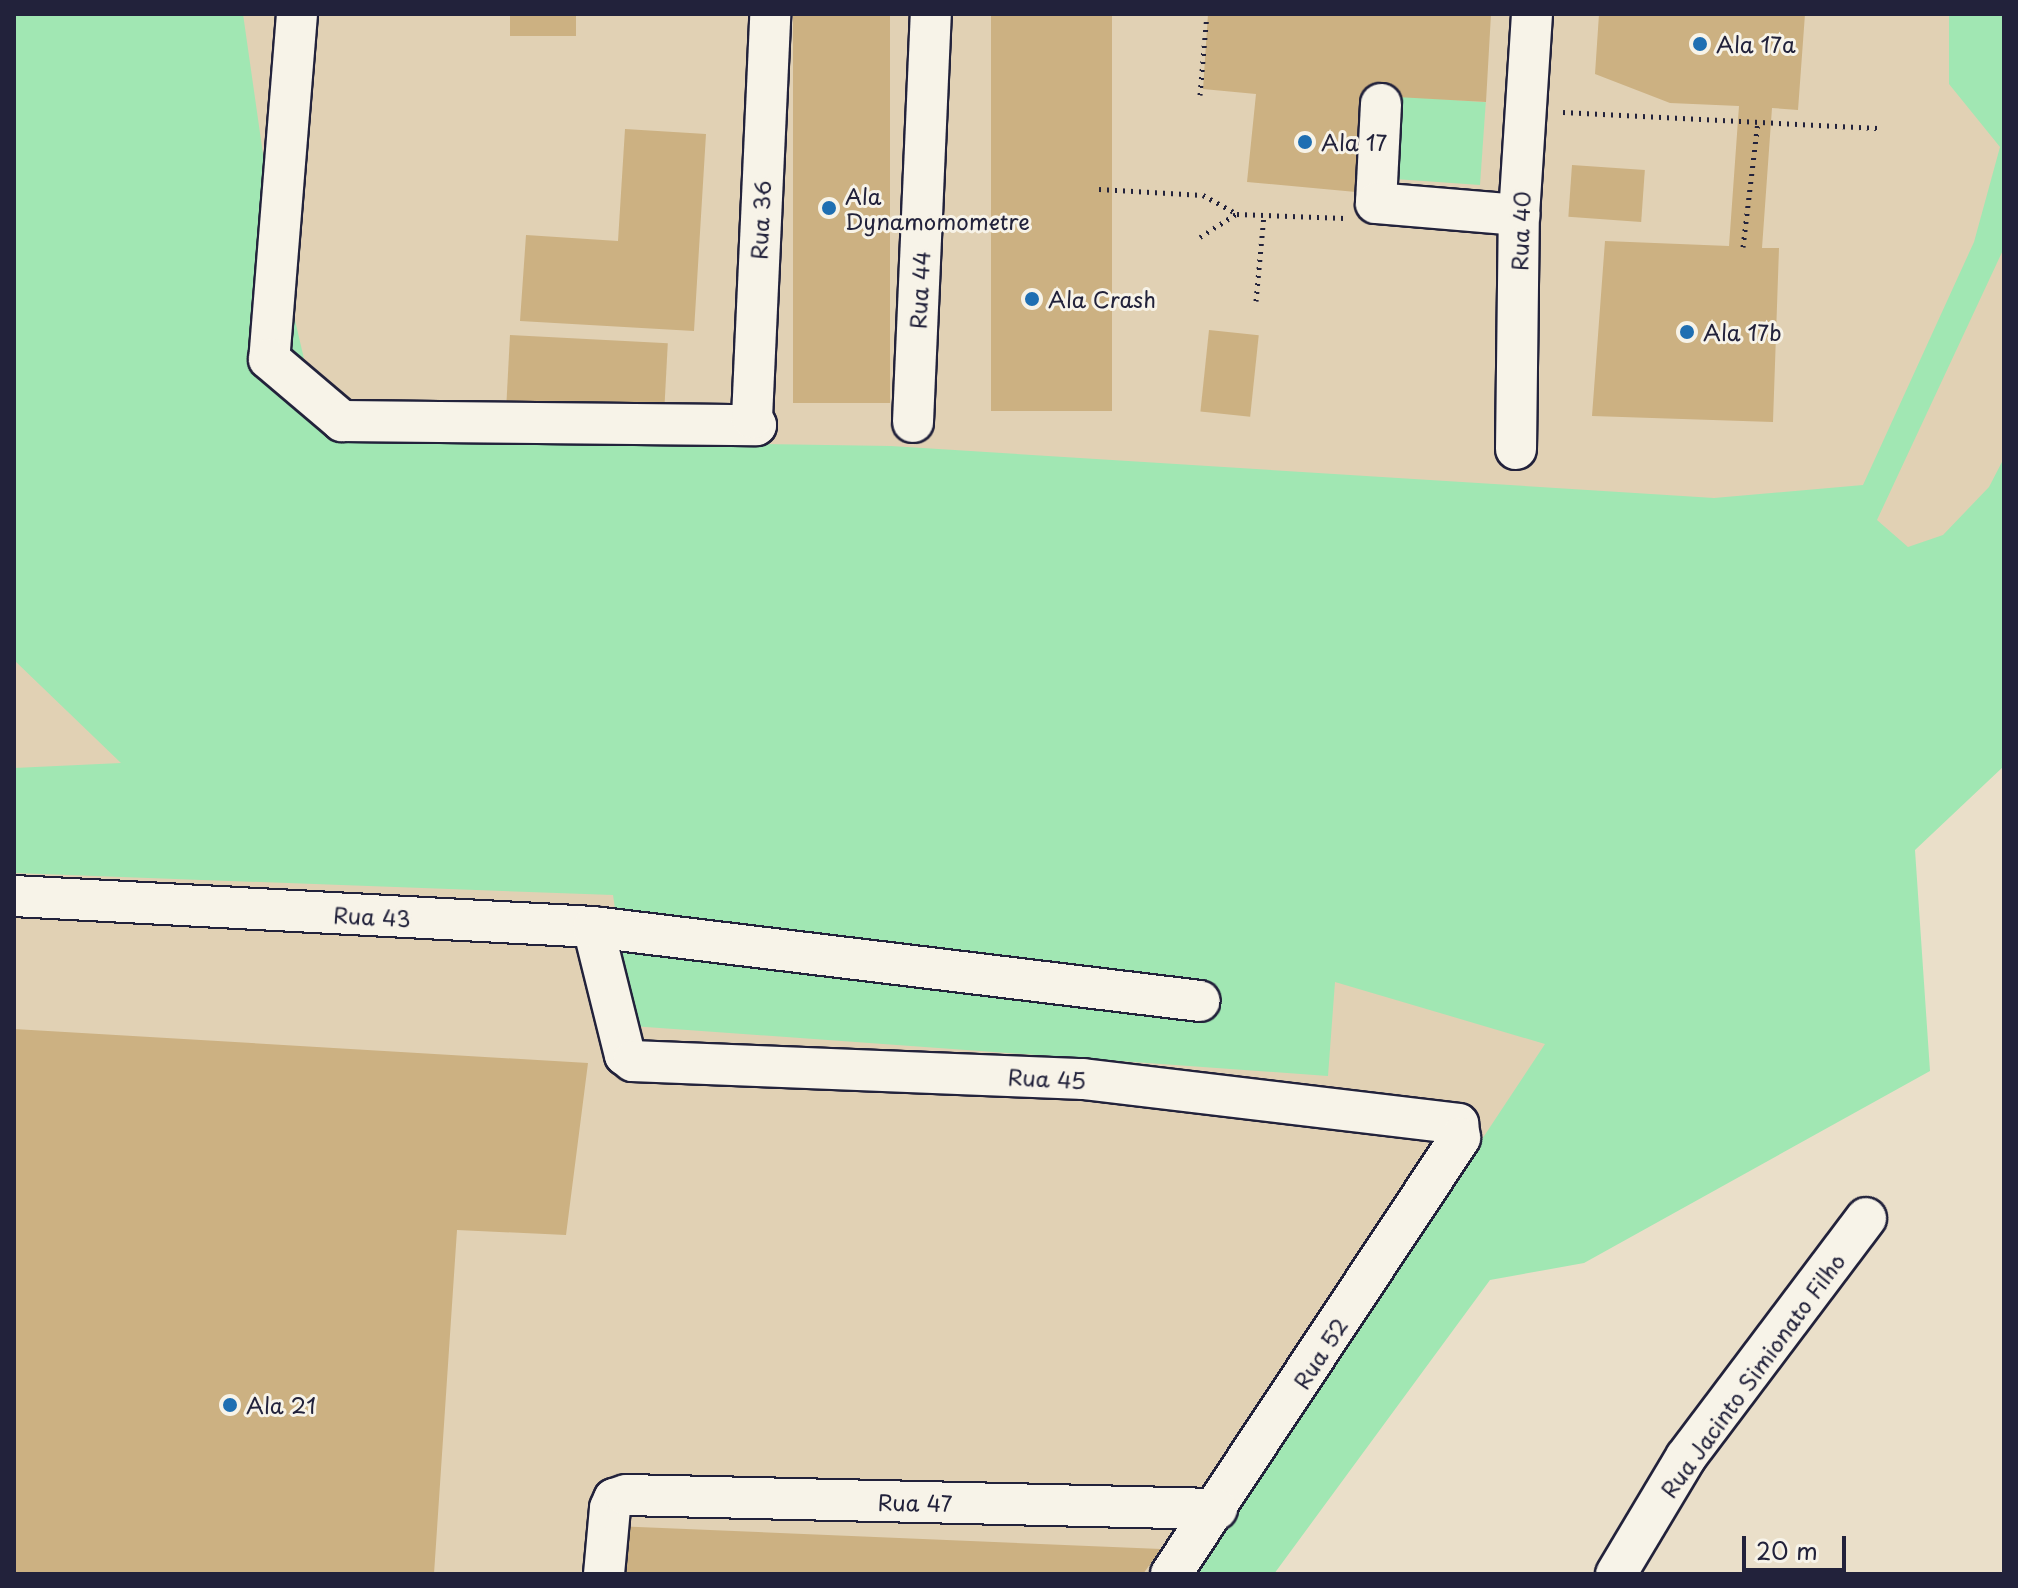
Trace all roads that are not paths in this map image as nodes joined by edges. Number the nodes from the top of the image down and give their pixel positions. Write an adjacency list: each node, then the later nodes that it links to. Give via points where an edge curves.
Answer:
1 (297, 14): 2 (street, Rua 36, via 269,359 342,421 756,425 752,418)
2 (770, 14)
3 (931, 14): 7 (street, Rua 44)
4 (1532, 14): 6 (street, Rua 40)
5 (1381, 104): 6 (street, via 1376,203)
6 (1519, 215): 8 (street, Rua 40)
7 (913, 422)
8 (1516, 449)
9 (14, 896): 10 (street, Rua 43)
10 (593, 927): 11 (street, Rua 43); 12 (street, Rua 45, via 629,1059 1098,1080 1453,1122)
11 (1200, 1001)
12 (1461, 1128): 14 (street, Rua 52)
13 (1866, 1218): 17 (street, Rua Jacinto Simionato Filho, via 1686,1457)
14 (1217, 1509): 15 (street, Rua 47, via 626,1495 614,1499); 16 (street, Rua 52)
15 (604, 1574)
16 (1171, 1574)
17 (1616, 1574)

